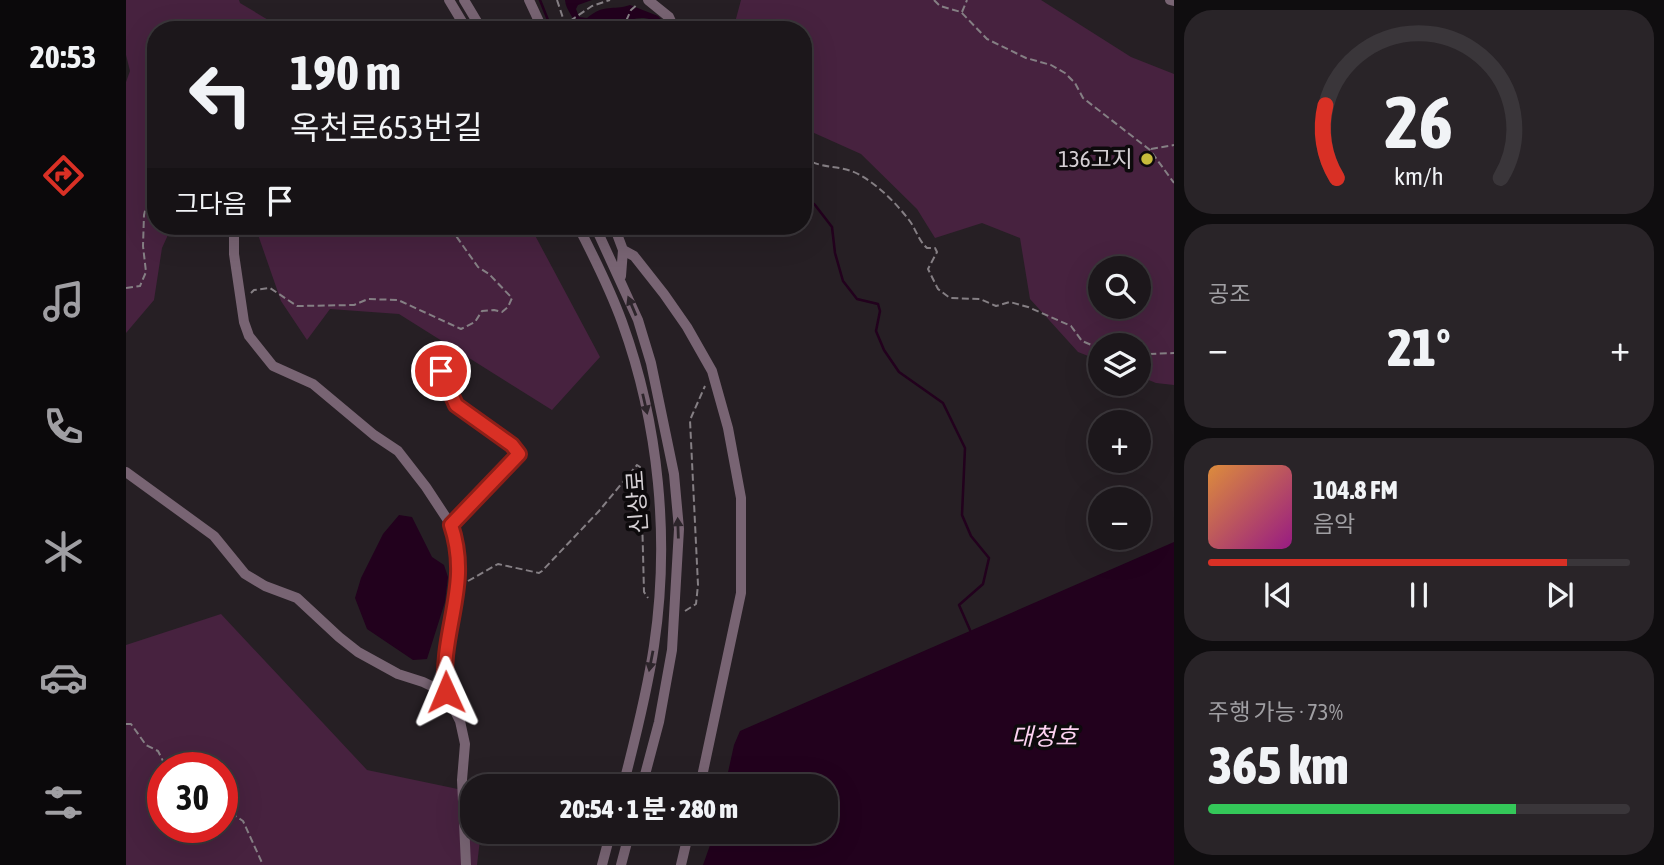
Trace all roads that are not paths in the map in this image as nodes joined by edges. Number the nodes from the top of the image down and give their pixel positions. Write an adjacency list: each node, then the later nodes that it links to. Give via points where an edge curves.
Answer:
1 (449, 0): 5 (street)
2 (464, 0): 6 (street)
3 (529, 0): 7 (street)
4 (643, 2): 8 (street)
5 (462, 21)
6 (477, 21)
7 (538, 21)
8 (671, 21)
9 (234, 235): 17 (street, via 249,336 273,366 313,384 398,451)
10 (583, 235): 19 (street, 신상로, one-way to 19, via 622,322 658,474 660,593 654,646)
11 (599, 235): 14 (street, 신상로)
12 (617, 235): 13 (street)
13 (623, 250): 14 (street); 21 (street, via 634,256 664,294 712,371 741,498 741,593)
14 (620, 279): 20 (street, 신상로, one-way to 14, via 672,650 679,529 674,474 651,363)
15 (441, 371): 17 (street, via 456,405 519,454)
16 (126, 472): 18 (street, via 214,536 245,574 297,598 358,652 397,674)
17 (451, 525): 18 (street, via 459,584 446,644)
18 (446, 692): 25 (street, via 465,744)
19 (626, 774)
20 (645, 774)
21 (703, 774)
22 (608, 844): 26 (street)
23 (627, 844): 27 (street)
24 (686, 844): 28 (street)
25 (466, 865)
26 (602, 865)
27 (621, 865)
28 (681, 865)

